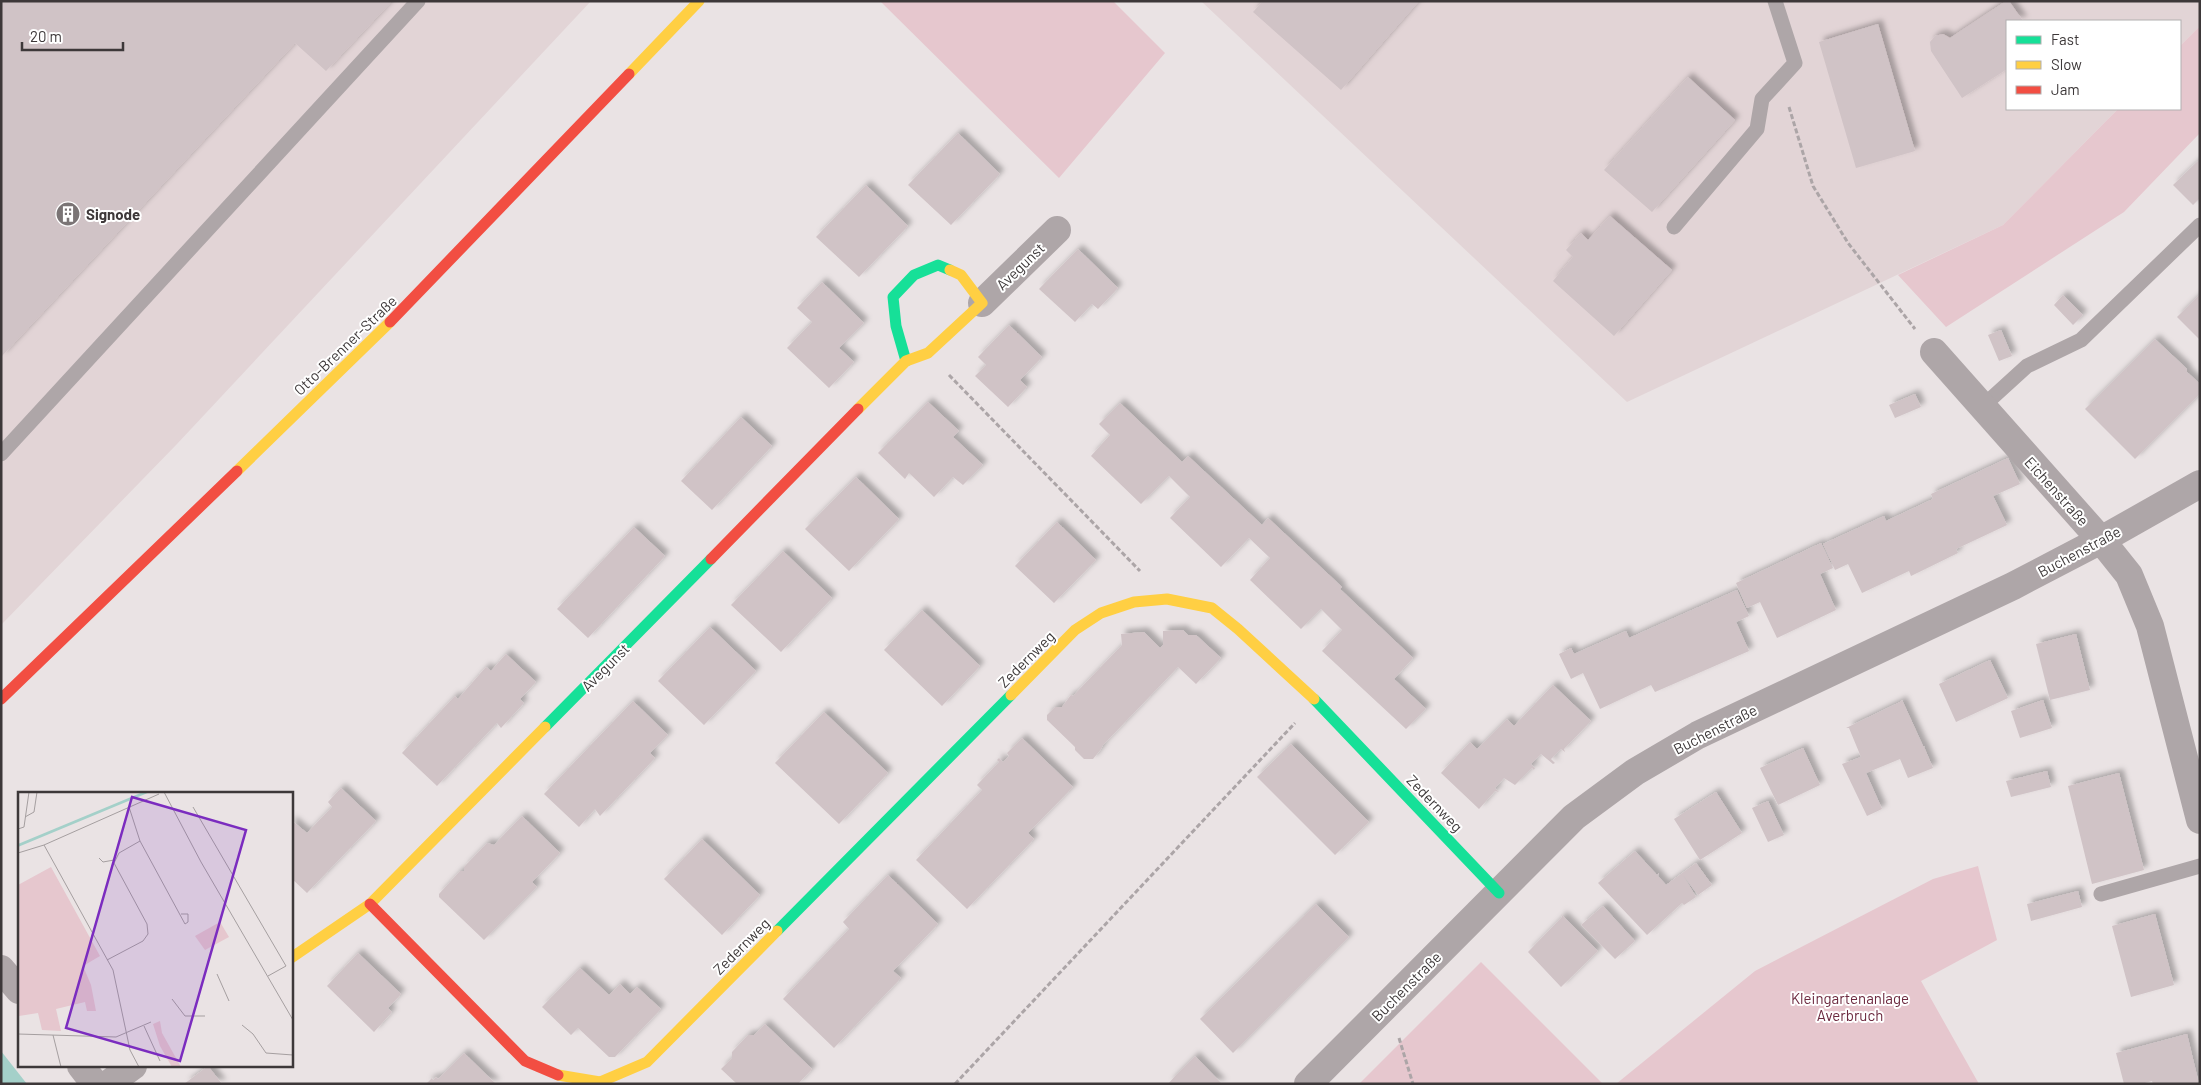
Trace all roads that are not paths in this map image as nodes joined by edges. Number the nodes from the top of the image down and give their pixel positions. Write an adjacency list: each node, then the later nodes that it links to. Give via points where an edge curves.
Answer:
1 (418, 1): 11 (lane)
2 (699, 1): 14 (street, Otto-Brenner-Straße, via 400,313)
3 (1775, 1): 5 (lane, via 1795,63 1762,99 1757,129)
4 (2200, 225): 10 (lane, via 2080,340 2027,366)
5 (1674, 227)
6 (1058, 230): 7 (street, Avegunst)
7 (982, 303): 9 (street, Avegunst, via 928,353); 9 (street, Avegunst, via 961,274 938,265 914,275 893,297 896,326)
8 (1934, 352): 10 (street, Eichenstraße)
9 (906, 361): 19 (street, Avegunst)
10 (1982, 407): 13 (street, Eichenstraße)
11 (1, 454)
12 (2200, 484): 13 (street, Buchenstraße)
13 (2101, 540): 15 (street, Eichenstraße, via 2129,575 2150,626); 17 (street, Buchenstraße, via 2013,586 1698,736 1643,767 1574,817)
14 (1, 699)
15 (2200, 820)
16 (2200, 866): 18 (lane)
17 (1499, 893): 25 (street, Zedernweg, via 1316,700 1238,628 1212,608 1167,599 1134,602 1101,613 1075,630 647,1062); 28 (street, Buchenstraße)
18 (2101, 894)
19 (370, 904): 20 (street, Avegunst); 25 (street, Zedernweg, via 525,1061 555,1075)
20 (292, 957)
21 (1, 969): 22 (street)
22 (18, 989)
23 (83, 1068): 26 (street)
24 (131, 1068): 27 (street)
25 (600, 1083)
26 (95, 1084)
27 (108, 1084)
28 (1308, 1084)

